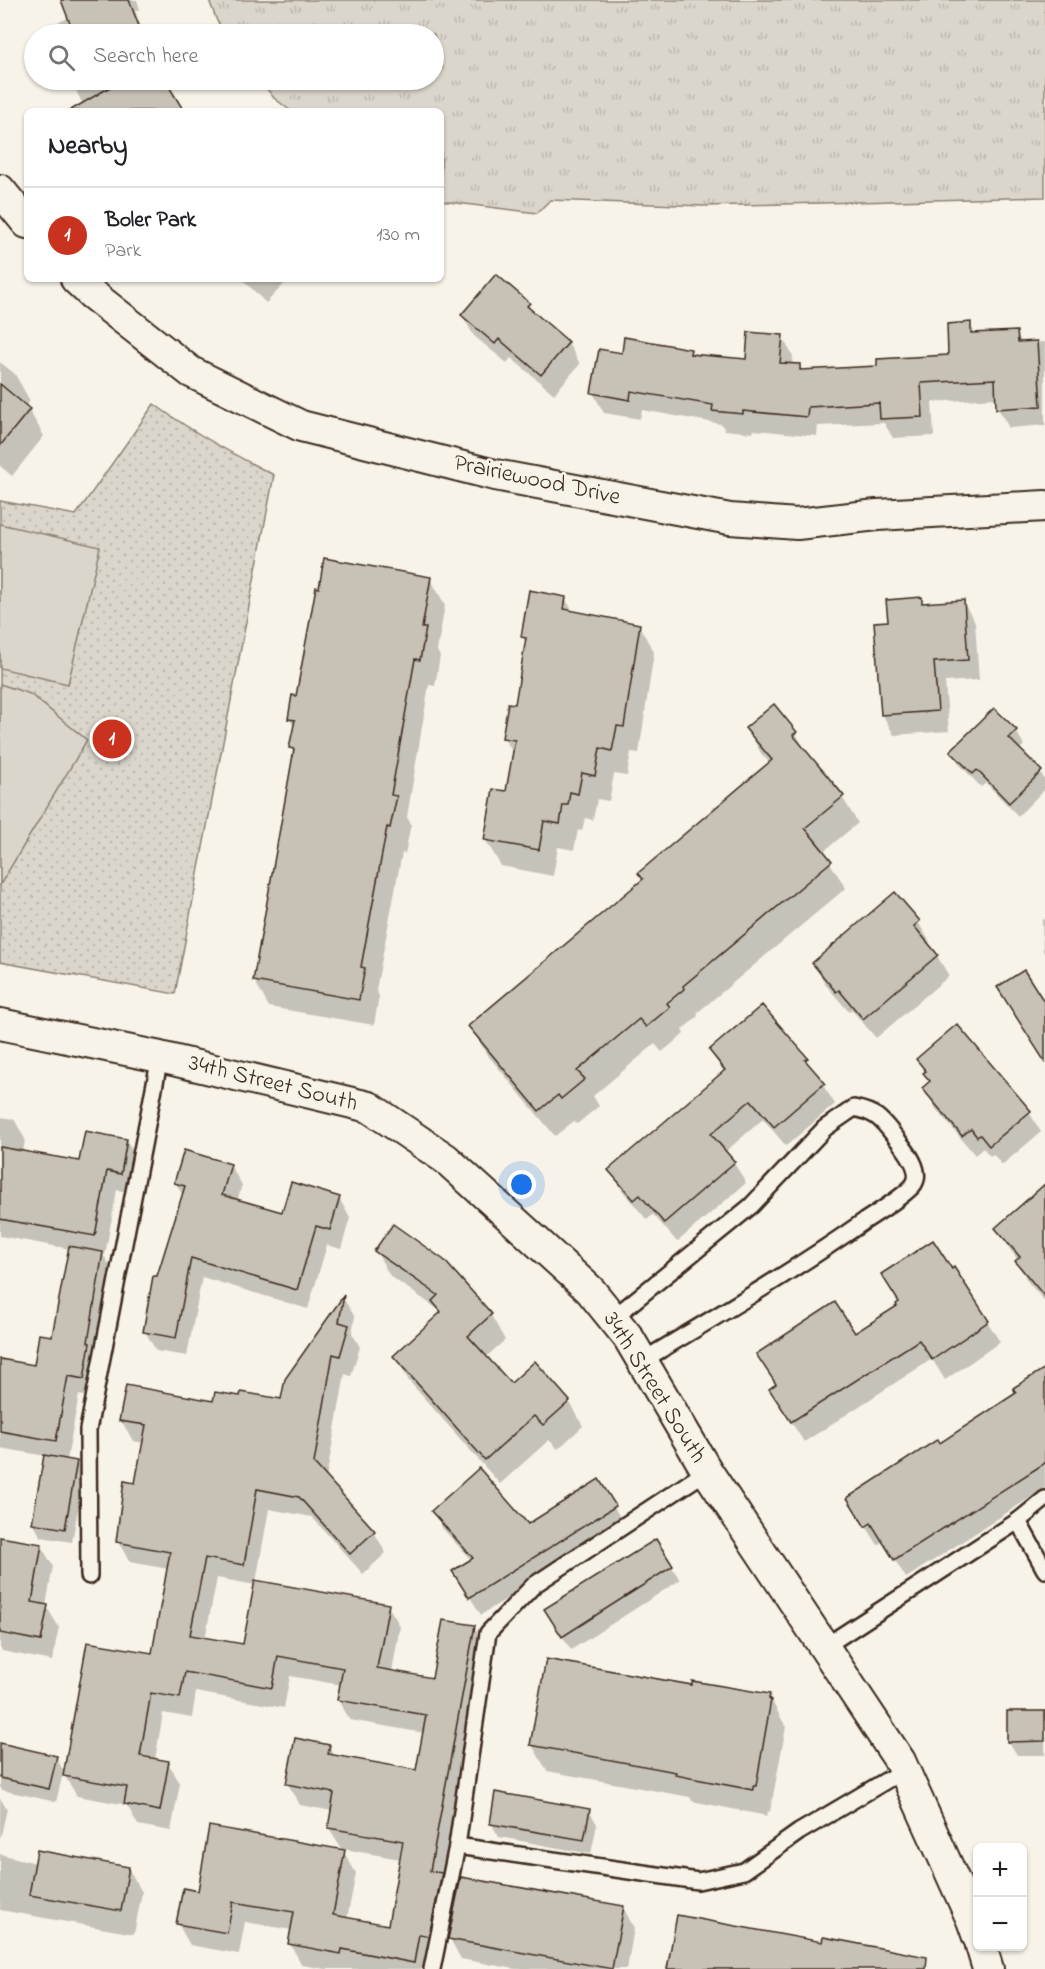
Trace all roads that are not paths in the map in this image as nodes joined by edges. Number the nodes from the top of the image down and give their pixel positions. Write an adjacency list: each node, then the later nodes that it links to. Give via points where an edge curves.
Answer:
1 (0, 190): 2 (street)
2 (24, 219)
3 (80, 282): 4 (street, Prairiewood Drive, via 191,372 301,426 495,475 730,519 797,524 877,515)
4 (1045, 506)
5 (0, 1024): 6 (street, 34th Street South)
6 (160, 1057): 7 (street, 34th Street South, via 369,1107 446,1159 590,1290); 13 (lane, via 88,1430)
7 (613, 1318): 8 (street, 34th Street South); 8 (lane, via 751,1206 825,1128 854,1108 871,1112 882,1121 908,1153 917,1173 914,1184 888,1206 815,1256)
8 (642, 1361): 9 (street, 34th Street South)
9 (706, 1471): 14 (street, 34th Street South); 16 (lane, via 534,1585 488,1633)
10 (1045, 1499): 11 (lane)
11 (1018, 1521): 12 (lane); 14 (lane)
12 (1045, 1570)
13 (89, 1576)
14 (824, 1647): 15 (street, 34th Street South)
15 (904, 1770): 16 (lane, via 799,1832 744,1870 698,1881); 17 (street, 34th Street South)
16 (458, 1846): 19 (lane)
17 (973, 1923)
18 (982, 1951): 20 (street)
19 (432, 1969)
20 (988, 1969)

